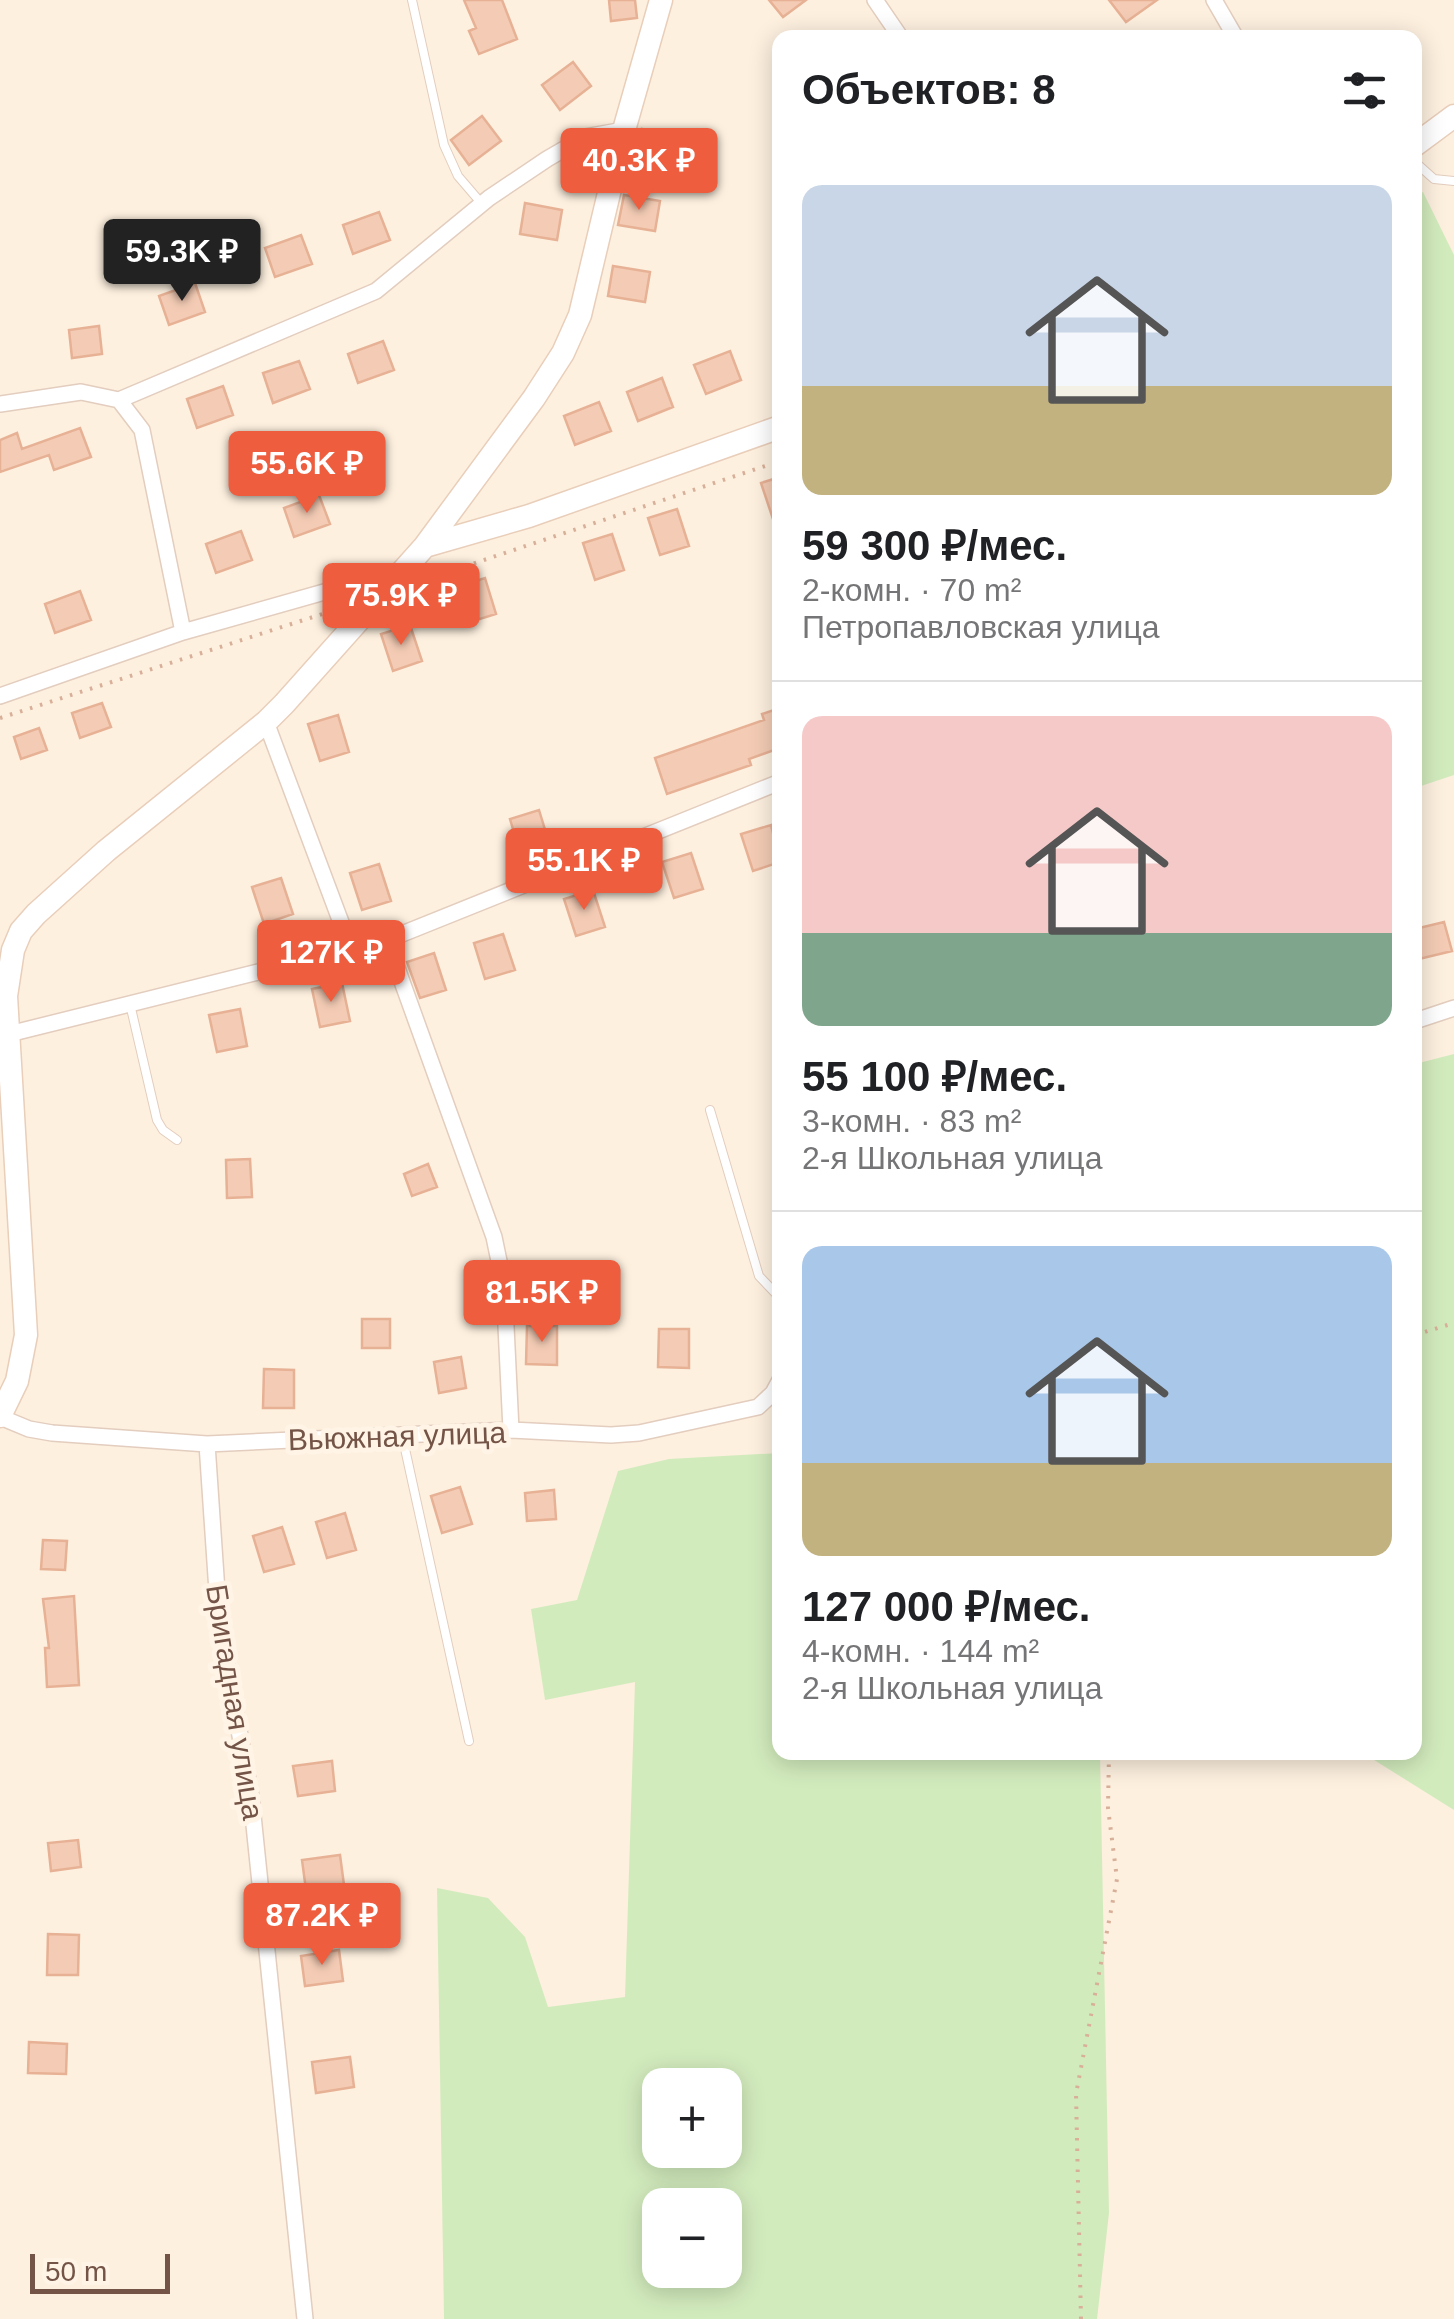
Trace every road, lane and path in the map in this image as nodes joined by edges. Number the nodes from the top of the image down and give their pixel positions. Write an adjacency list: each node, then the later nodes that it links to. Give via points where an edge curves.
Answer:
1 (412, 0): 12 (lane, via 450,162)
2 (662, 0): 8 (street)
3 (874, 0): 5 (street)
4 (1214, 0): 6 (street)
5 (895, 30)
6 (1231, 30)
7 (1454, 116): 9 (street)
8 (624, 130): 12 (street, via 584,137); 16 (street, via 572,336)
9 (1422, 140)
10 (1422, 168): 11 (lane, via 1434,179)
11 (1454, 181)
12 (482, 204): 13 (street, via 376,290)
13 (119, 400): 14 (street, via 81,392); 18 (street, via 142,430)
14 (0, 404)
15 (772, 430): 16 (street)
16 (425, 546): 17 (street)
17 (402, 570): 18 (street); 20 (street)
18 (183, 632): 19 (street)
19 (0, 696)
20 (266, 722): 23 (street); 27 (street, via 106,851 21,931 7,970)
21 (772, 785): 22 (street)
22 (387, 940): 23 (street); 36 (street, via 494,1237 504,1284)
23 (351, 949): 24 (street)
24 (130, 1004): 27 (street); 29 (lane, via 157,1120)
25 (1454, 1008): 26 (street)
26 (1422, 1019)
27 (8, 1034): 30 (street)
28 (710, 1110): 31 (lane, via 759,1276)
29 (178, 1140)
30 (9, 1180): 35 (street, via 26,1335 18,1381)
31 (772, 1290)
32 (1454, 1323): 33 (path)
33 (1422, 1333)
34 (772, 1394): 36 (street, Вьюжная улица, via 758,1407 639,1433)
35 (0, 1416): 38 (street, Вьюжная улица, via 52,1433)
36 (511, 1430): 37 (street, Вьюжная улица)
37 (402, 1435): 38 (street, Вьюжная улица); 39 (lane)
38 (207, 1444): 41 (street, Бригадная улица, via 219,1620 251,1796)
39 (469, 1741)
40 (1110, 1760): 42 (path, via 1117,1879 1076,2094)
41 (305, 2319)
42 (1081, 2319)

